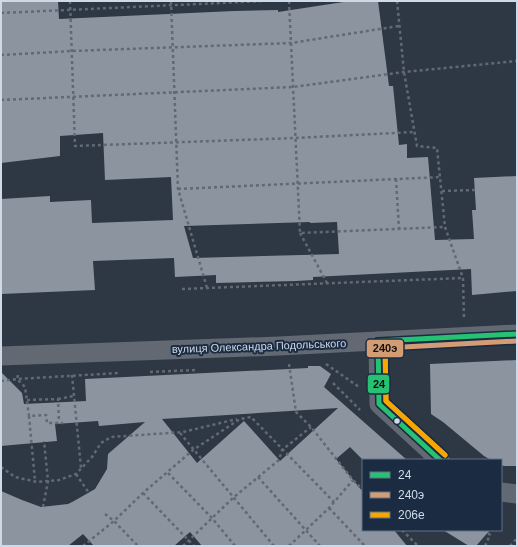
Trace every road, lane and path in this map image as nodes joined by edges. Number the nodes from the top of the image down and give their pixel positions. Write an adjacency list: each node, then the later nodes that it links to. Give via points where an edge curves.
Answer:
1 (70, 1): 7 (path)
2 (171, 1): 6 (path)
3 (264, 1): 6 (path)
4 (289, 1): 10 (path)
5 (397, 1): 9 (path)
6 (171, 5): 7 (path); 11 (path)
7 (70, 9): 8 (path); 12 (path)
8 (1, 13)
9 (399, 26): 10 (path); 15 (path)
10 (291, 43): 11 (path); 16 (path)
11 (173, 47): 12 (path); 17 (path)
12 (72, 51): 13 (path); 18 (path)
13 (1, 55)
14 (517, 61): 15 (path)
15 (404, 72): 16 (path); 20 (path)
16 (293, 87): 17 (path); 21 (path)
17 (175, 92): 18 (path); 22 (path)
18 (73, 96): 19 (path); 22 (path, via 75,146)
19 (1, 100)
20 (414, 132): 21 (path); 23 (path, via 416,146 437,148)
21 (295, 138): 22 (path); 25 (path)
22 (176, 143): 26 (path)
23 (441, 177): 24 (path); 28 (path)
24 (396, 179): 25 (path); 30 (path)
25 (297, 184): 26 (path); 31 (path)
26 (178, 190): 34 (path)
27 (475, 190): 28 (path)
28 (442, 191): 29 (path)
29 (445, 227): 30 (path); 32 (path)
30 (399, 229): 31 (path)
31 (300, 232): 33 (path)
32 (463, 278): 33 (path); 37 (path)
33 (328, 283): 34 (path)
34 (207, 288): 35 (path)
35 (182, 289)
36 (517, 334): 37 (street, вулиця Олександра Подольського)
37 (465, 337): 38 (street, вулиця Олександра Подольського)
38 (378, 341): 39 (street, вулиця Олександра Подольського); 52 (street)
39 (72, 353): 40 (street, вулиця Олександра Подольського); 46 (path)
40 (1, 356)
41 (325, 363): 52 (path, via 350,379)
42 (282, 365): 55 (path, via 290,364 296,412)
43 (199, 370): 44 (path)
44 (149, 372)
45 (120, 373): 46 (path)
46 (72, 377): 47 (path); 49 (path)
47 (17, 380): 48 (path); 51 (path, via 24,387)
48 (1, 381)
49 (74, 396): 50 (path); 62 (path)
50 (58, 399): 51 (path); 53 (path, via 61,422 47,423 46,415)
51 (27, 400): 53 (path)
52 (379, 404): 60 (street)
53 (29, 416): 67 (path)
54 (240, 419): 56 (path); 58 (path); 59 (path, via 251,417)
55 (311, 427): 59 (path); 66 (path)
56 (179, 433): 58 (path); 62 (path, via 111,437 101,443)
57 (44, 441): 68 (path)
58 (193, 450): 63 (path); 74 (path)
59 (282, 450): 65 (path, via 279,460); 75 (path)
60 (439, 459)
61 (1, 467): 67 (path, via 15,477)
62 (81, 468): 64 (path)
63 (168, 473): 72 (path); 79 (path)
64 (76, 474): 68 (path); 71 (path)
65 (258, 477): 74 (path); 81 (path)
66 (353, 480): 69 (path); 75 (path)
67 (35, 481): 68 (path)
68 (48, 481): 76 (path)
69 (362, 489)
70 (502, 492): 73 (street)
71 (89, 493)
72 (143, 493): 80 (path); 85 (path)
73 (517, 494)
74 (234, 497): 79 (path); 91 (path)
75 (334, 502): 77 (path)
76 (43, 507)
77 (329, 508): 81 (path); 94 (path)
78 (105, 514): 80 (path)
79 (212, 518): 85 (path); 90 (path)
80 (114, 521): 86 (path); 87 (path)
81 (307, 530): 92 (path); 93 (path)
82 (403, 531): 95 (path)
83 (486, 531): 96 (path, via 490,535)
84 (517, 538): 97 (path)
85 (188, 540): 88 (path); 89 (path)
86 (84, 546)
87 (138, 546)
88 (183, 546)
89 (194, 546)
90 (235, 546)
91 (274, 546)
92 (289, 546)
93 (320, 546)
94 (365, 546)
95 (418, 546)
96 (485, 546)
97 (510, 546)

